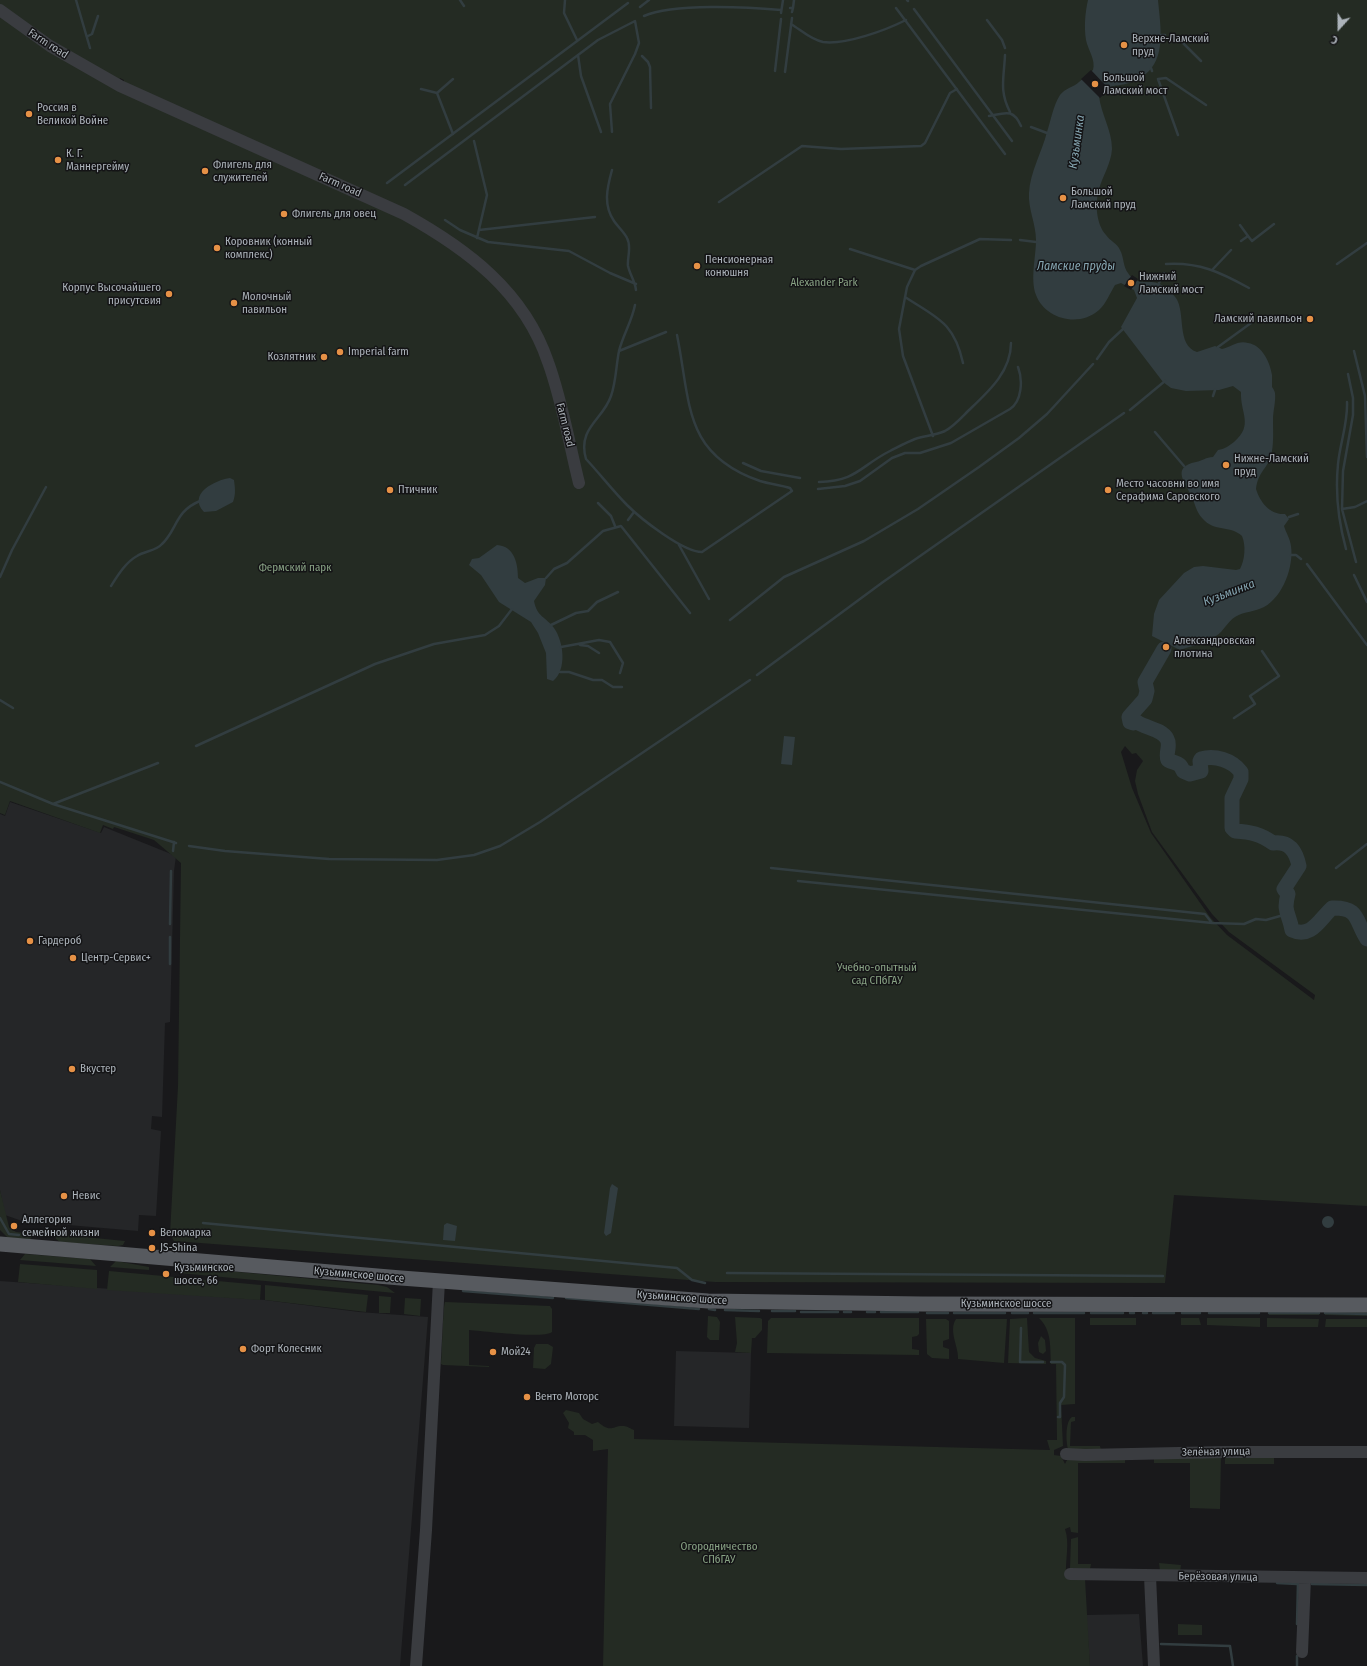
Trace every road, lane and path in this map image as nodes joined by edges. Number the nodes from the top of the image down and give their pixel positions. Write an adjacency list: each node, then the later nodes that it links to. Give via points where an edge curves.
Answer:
1 (0, 10): 2 (street, Farm road, via 50,46 120,86 404,214 469,254 494,276 513,298 549,362)
2 (579, 482)
3 (0, 1244): 4 (main road, Кузьминское шоссе)
4 (439, 1281): 5 (main road, Кузьминское шоссе, via 708,1301); 13 (street)
5 (1367, 1305)
6 (1367, 1452): 7 (street, Зелёная улица)
7 (1066, 1454)
8 (1070, 1574): 9 (street, Берёзовая улица)
9 (1150, 1576): 10 (street, Берёзовая улица); 14 (street)
10 (1305, 1578): 11 (street, Берёзовая улица); 12 (street)
11 (1367, 1578)
12 (1302, 1652)
13 (416, 1666)
14 (1154, 1666)

